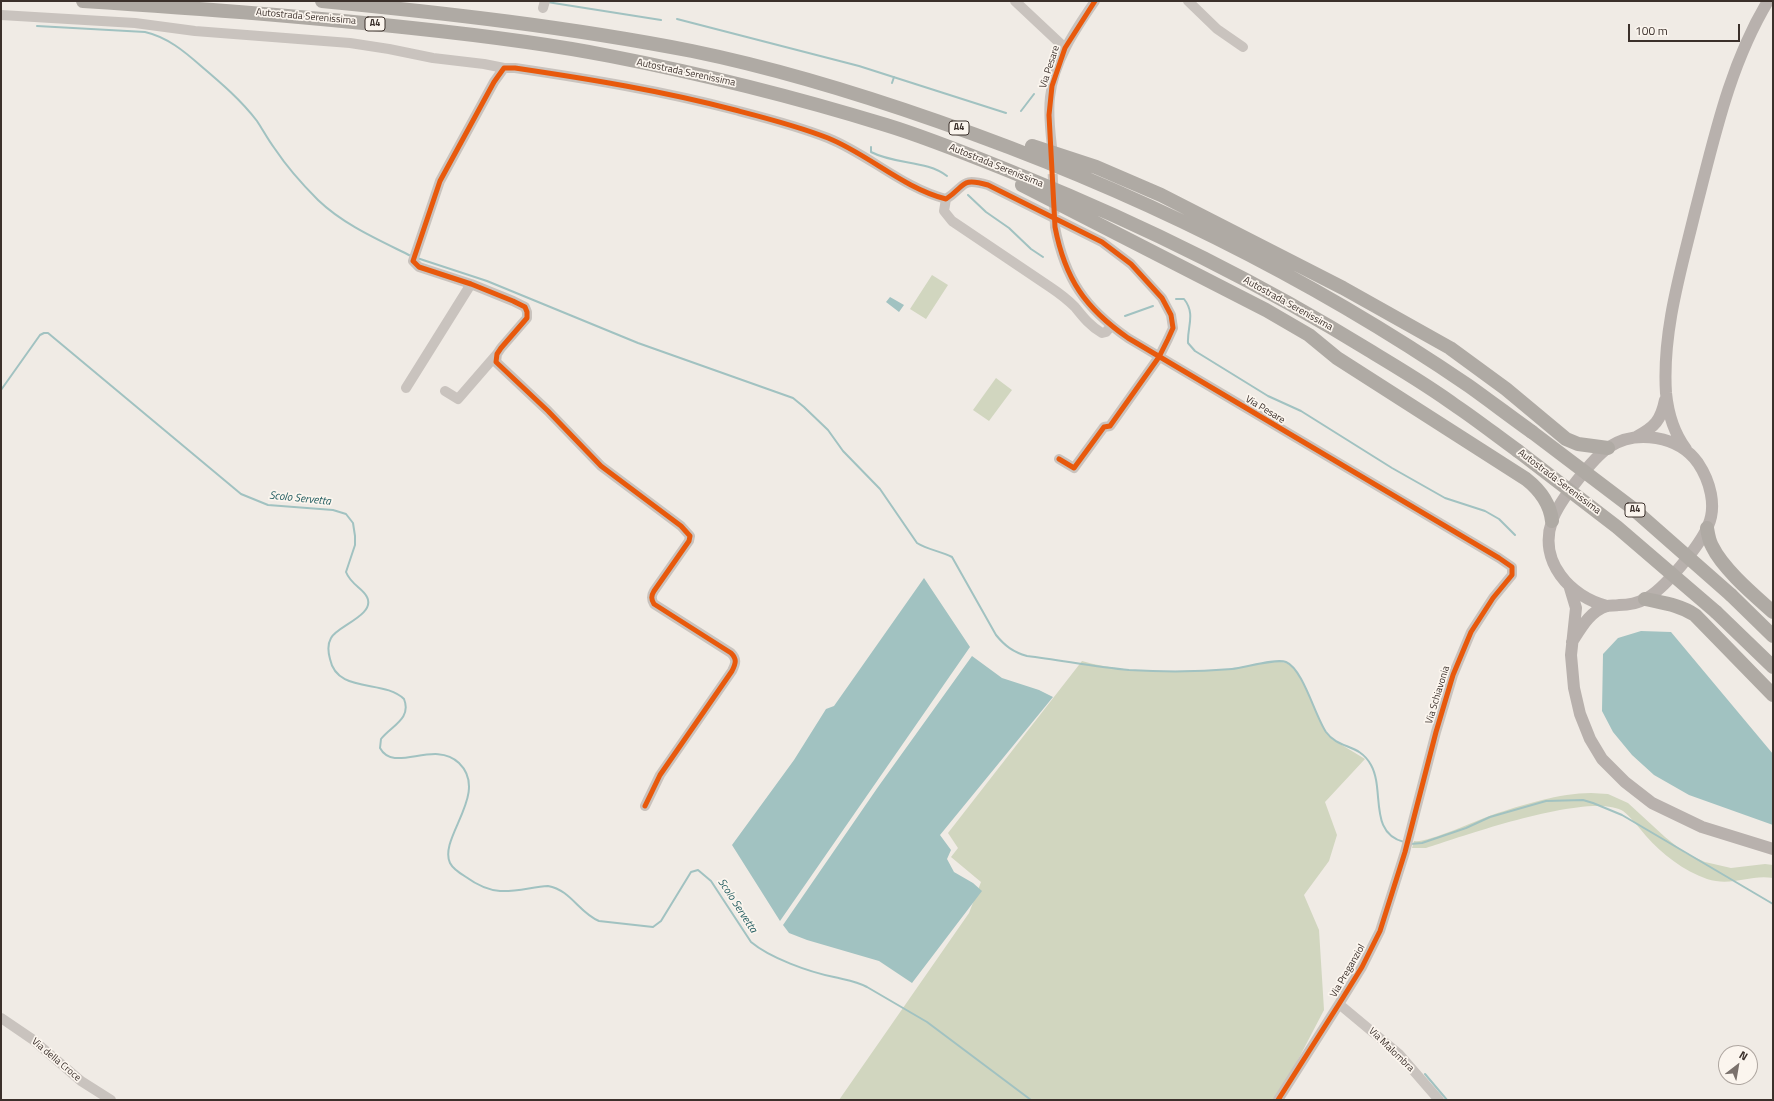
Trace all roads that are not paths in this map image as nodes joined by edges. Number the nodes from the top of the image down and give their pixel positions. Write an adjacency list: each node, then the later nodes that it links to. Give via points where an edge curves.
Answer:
1 (83, 1): 12 (highway, Autostrada Serenissima / A4, via 360,22 529,42 609,56 737,84)
2 (322, 1): 11 (highway, Autostrada Serenissima / A4, via 546,26 693,52 826,85)
3 (1015, 1): 9 (street)
4 (1095, 1): 9 (street, Via Pesare)
5 (1188, 1): 8 (street, via 1217,29)
6 (1768, 1): 22 (main road, via 1745,46 1723,102 1672,307)
7 (1, 15): 10 (street, via 135,23 195,31 350,43)
8 (1243, 46)
9 (1066, 48): 13 (street, Via Pesare, via 1052,84 1049,115)
10 (504, 68): 14 (street, via 669,94 782,122 828,138 910,184); 16 (street, via 444,175 415,255 414,264 419,267)
11 (904, 109): 24 (highway, via 936,113 966,123 1096,167 1160,195 1343,288 1450,348 1566,438 1578,444); 34 (highway, Autostrada Serenissima / A4, bridge, via 997,141 1087,178 1174,217 1335,302 1468,386 1631,507 1731,595)
12 (927, 139): 27 (highway, via 944,152 1035,191 1259,306 1309,335 1344,362 1526,479 1541,492); 36 (highway, Autostrada Serenissima / A4, bridge, via 1075,198 1162,237 1322,321 1454,404 1518,451 1617,527 1716,612)
13 (1052, 146)
14 (946, 199): 17 (street, via 944,211 952,221 1055,290 1098,331 1106,332); 19 (street, via 962,184 975,182 1097,239 1113,250 1131,264 1162,298 1171,315 1172,328)
15 (1055, 227): 17 (street, Via Pesare, via 1058,244 1076,288 1088,304)
16 (471, 284): 18 (street, via 514,301 525,307 527,312 527,318); 20 (street)
17 (1111, 326): 19 (street, Via Pesare)
18 (497, 354): 21 (street, via 458,399); 38 (street, via 496,362 502,369 548,411 601,466 687,531 689,541 654,591 651,600 735,657 736,663 732,671 660,775)
19 (1159, 357): 26 (street, via 1110,426 1104,427 1074,468); 29 (street, Via Pesare)
20 (406, 388)
21 (445, 392)
22 (1666, 393): 23 (main road, via 1658,422); 25 (main road, via 1674,428)
23 (1635, 437): 24 (main road); 25 (main road, via 1665,440)
24 (1608, 448): 27 (main road, via 1571,490)
25 (1687, 451): 28 (main road, via 1696,460 1708,481 1712,504)
26 (1059, 459)
27 (1552, 521): 30 (main road, via 1549,541 1551,556)
28 (1707, 528): 31 (main road, via 1694,549 1666,582); 33 (highway, via 1717,556 1750,592)
29 (1512, 567): 39 (street, Via Schiavonia, via 1512,575 1471,632 1453,675)
30 (1569, 586): 32 (main road, via 1588,600); 35 (main road, via 1576,608)
31 (1645, 599): 32 (main road, via 1632,604); 37 (highway, via 1686,609 1695,615)
32 (1607, 606): 35 (main road, via 1585,621)
33 (1773, 612)
34 (1773, 636)
35 (1572, 642): 40 (main road, via 1574,688 1580,714 1598,752 1620,778 1652,803 1702,827)
36 (1773, 667)
37 (1773, 696)
38 (645, 806)
39 (1409, 837): 41 (street, Via Preganziol, via 1380,931)
40 (1773, 849)
41 (1339, 1004): 44 (street, Via Preganziol); 45 (street, Via Malombra, via 1399,1054)
42 (1, 1018): 43 (street, Via della Croce, via 32,1039 81,1081)
43 (111, 1100)
44 (1278, 1100)
45 (1439, 1100)

